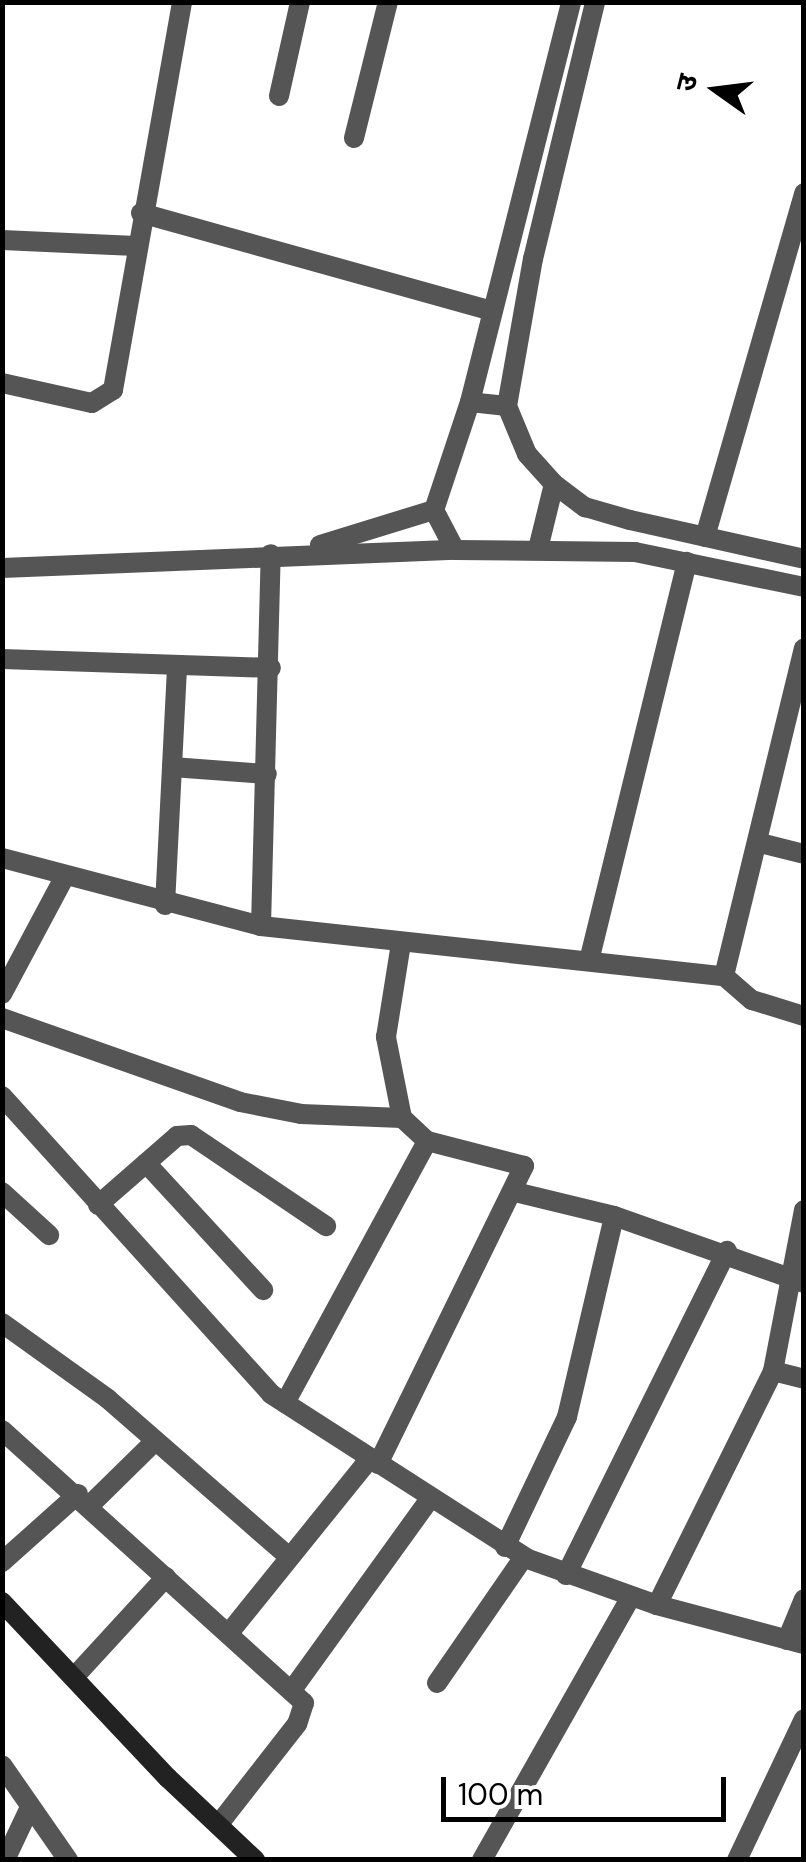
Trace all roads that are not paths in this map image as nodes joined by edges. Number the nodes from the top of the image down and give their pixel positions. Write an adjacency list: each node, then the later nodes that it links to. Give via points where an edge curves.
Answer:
1 (182, 2): 9 (street)
2 (300, 2): 6 (street)
3 (388, 2): 7 (street)
4 (571, 2): 12 (street)
5 (595, 2): 15 (street, via 533,260)
6 (279, 96)
7 (354, 138)
8 (804, 193): 18 (street)
9 (141, 213): 11 (street); 12 (street)
10 (2, 240): 11 (street)
11 (136, 246): 13 (street, via 108,399 92,403)
12 (494, 311): 14 (street)
13 (2, 384)
14 (470, 402): 15 (street); 17 (street)
15 (507, 406): 16 (street, via 528,454)
16 (554, 484): 18 (street, via 585,507); 19 (street)
17 (434, 510): 20 (street); 21 (street)
18 (705, 537): 23 (street)
19 (538, 548): 20 (street); 24 (street)
20 (454, 550): 21 (street)
21 (294, 553): 22 (street)
22 (271, 554): 25 (street); 30 (street)
23 (804, 559)
24 (687, 562): 26 (street); 40 (street)
25 (2, 568)
26 (804, 587)
27 (804, 649): 33 (street)
28 (2, 659): 29 (street)
29 (177, 665): 30 (street); 31 (street)
30 (271, 668): 32 (street)
31 (172, 767): 32 (street); 37 (street)
32 (267, 774): 38 (street)
33 (760, 843): 34 (street); 41 (street)
34 (804, 854)
35 (2, 858): 36 (street)
36 (65, 876): 37 (street); 42 (street)
37 (165, 906): 38 (street)
38 (260, 926): 39 (street)
39 (400, 943): 40 (street); 46 (street, via 386,1036)
40 (588, 961): 41 (street)
41 (724, 976): 43 (street, via 752,1000)
42 (2, 994)
43 (804, 1016)
44 (2, 1018): 46 (street, via 240,1102 301,1114)
45 (2, 1096): 51 (street)
46 (402, 1118): 47 (street)
47 (427, 1140): 50 (street, via 522,1162); 62 (street)
48 (146, 1163): 51 (street); 54 (street, via 176,1136 197,1136); 58 (street)
49 (2, 1192): 55 (street)
50 (515, 1192): 53 (street); 65 (street)
51 (98, 1205): 62 (street, via 218,1341)
52 (804, 1210): 57 (street)
53 (614, 1216): 56 (street); 68 (street, via 567,1417)
54 (326, 1226)
55 (49, 1236)
56 (727, 1251): 57 (street); 72 (street)
57 (798, 1280): 60 (street)
58 (263, 1290)
59 (2, 1323): 64 (street, via 108,1400)
60 (773, 1371): 61 (street); 77 (street)
61 (804, 1379)
62 (285, 1404): 65 (street)
63 (2, 1430): 67 (street)
64 (153, 1442): 67 (street); 69 (street)
65 (374, 1461): 66 (street); 69 (street)
66 (430, 1499): 68 (street); 82 (street)
67 (84, 1500): 71 (street); 73 (street)
68 (505, 1547): 70 (street)
69 (289, 1557): 78 (street)
70 (524, 1557): 72 (street); 81 (street)
71 (2, 1562)
72 (566, 1575): 74 (street)
73 (166, 1576): 78 (street); 80 (street)
74 (631, 1597): 77 (street); 90 (street)
75 (804, 1599): 79 (street)
76 (2, 1602): 80 (main road)
77 (657, 1605): 79 (street)
78 (229, 1633): 82 (street)
79 (795, 1642)
80 (76, 1675): 86 (main road)
81 (437, 1683)
82 (292, 1690): 86 (street, via 304,1703 303,1715)
83 (804, 1719): 91 (street)
84 (2, 1765): 85 (street)
85 (30, 1807): 87 (street); 88 (street)
86 (218, 1824): 89 (main road)
87 (5, 1860)
88 (68, 1860)
89 (255, 1860)
90 (482, 1860)
91 (737, 1860)

